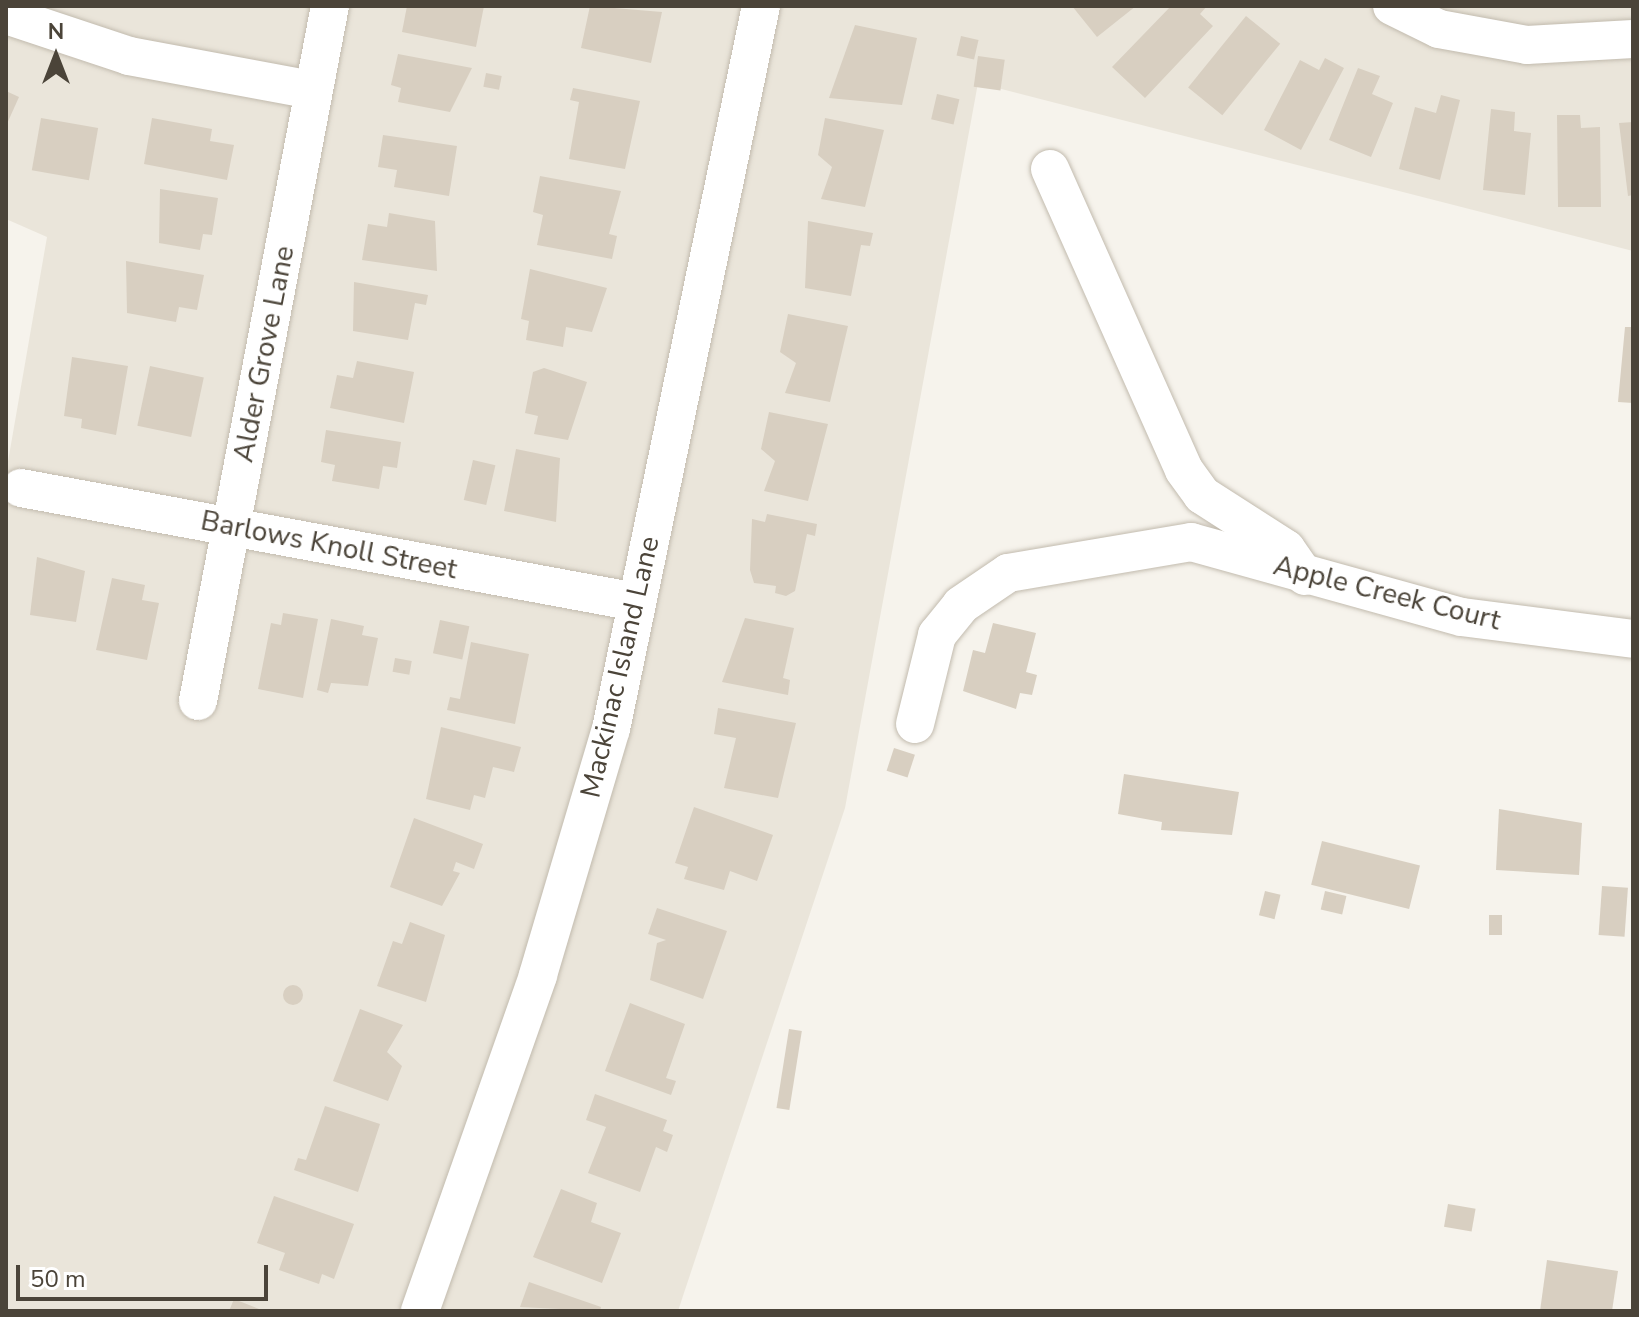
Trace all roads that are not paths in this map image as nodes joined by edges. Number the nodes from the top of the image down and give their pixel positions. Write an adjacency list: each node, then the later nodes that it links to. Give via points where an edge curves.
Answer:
1 (330, 6): 6 (street, Alder Grove Lane)
2 (761, 6): 11 (street, Mackinac Island Lane)
3 (1392, 6): 5 (street, via 1439,29 1527,45)
4 (6, 15): 6 (street, via 129,56)
5 (1633, 39)
6 (313, 90): 9 (street, Alder Grove Lane)
7 (1050, 169): 10 (street, via 1184,470 1202,495 1286,549)
8 (21, 488): 9 (street, Barlows Knoll Street)
9 (231, 527): 11 (street, Barlows Knoll Street); 13 (street, Alder Grove Lane)
10 (1305, 576): 12 (street, Apple Creek Court, via 1462,617); 14 (street, Apple Creek Court, via 1191,542 1008,573 973,597 937,635)
11 (636, 602): 15 (street, Mackinac Island Lane, via 611,729 538,975)
12 (1633, 639)
13 (198, 701)
14 (915, 724)
15 (420, 1311)

